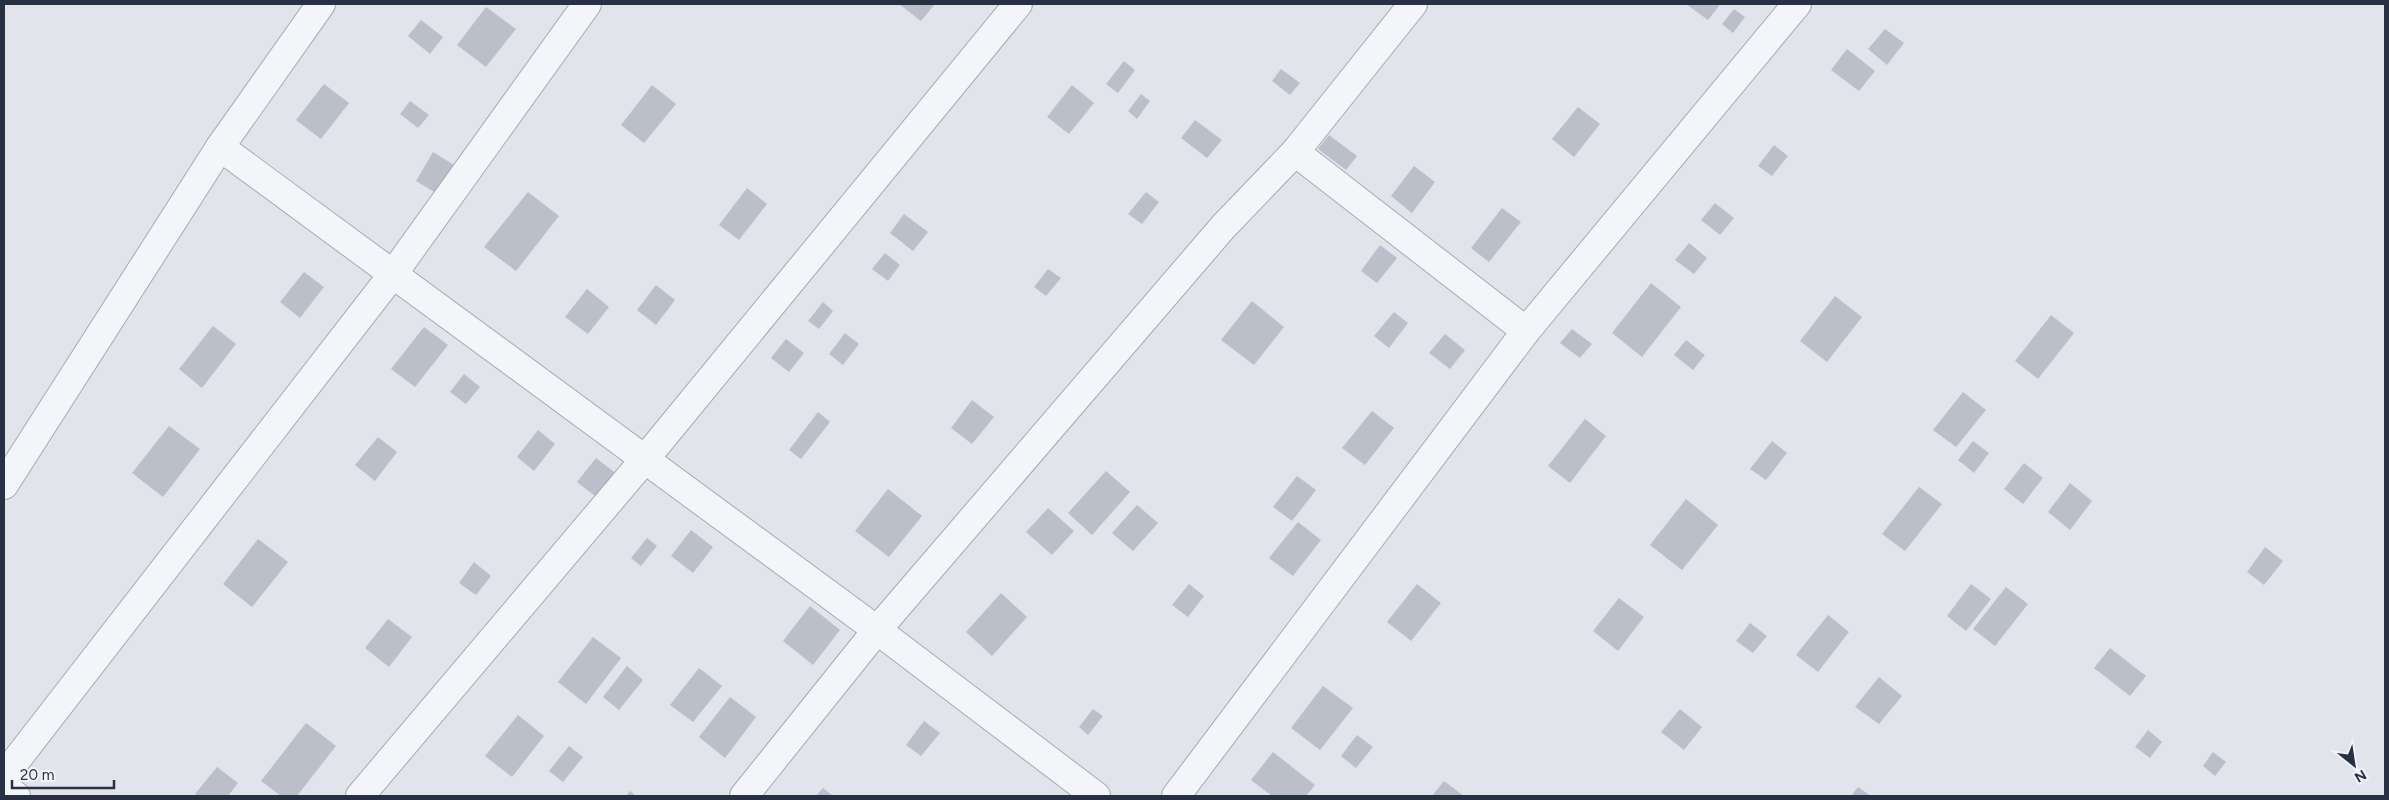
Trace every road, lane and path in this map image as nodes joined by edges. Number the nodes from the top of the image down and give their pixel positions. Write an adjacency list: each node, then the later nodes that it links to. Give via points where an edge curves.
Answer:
1 (321, 4): 6 (street)
2 (587, 4): 8 (street)
3 (1018, 4): 10 (street)
4 (1413, 4): 7 (street)
5 (1797, 4): 9 (street)
6 (220, 147): 8 (street); 11 (street)
7 (1295, 152): 9 (street); 12 (street, via 1223,226)
8 (393, 274): 10 (street); 13 (street)
9 (1526, 331): 19 (street)
10 (644, 459): 12 (street); 16 (street)
11 (4, 485)
12 (877, 630): 17 (street); 18 (street)
13 (4, 776)
14 (4, 787): 15 (street)
15 (16, 796)
16 (360, 796)
17 (744, 796)
18 (1096, 796)
19 (1176, 796)

